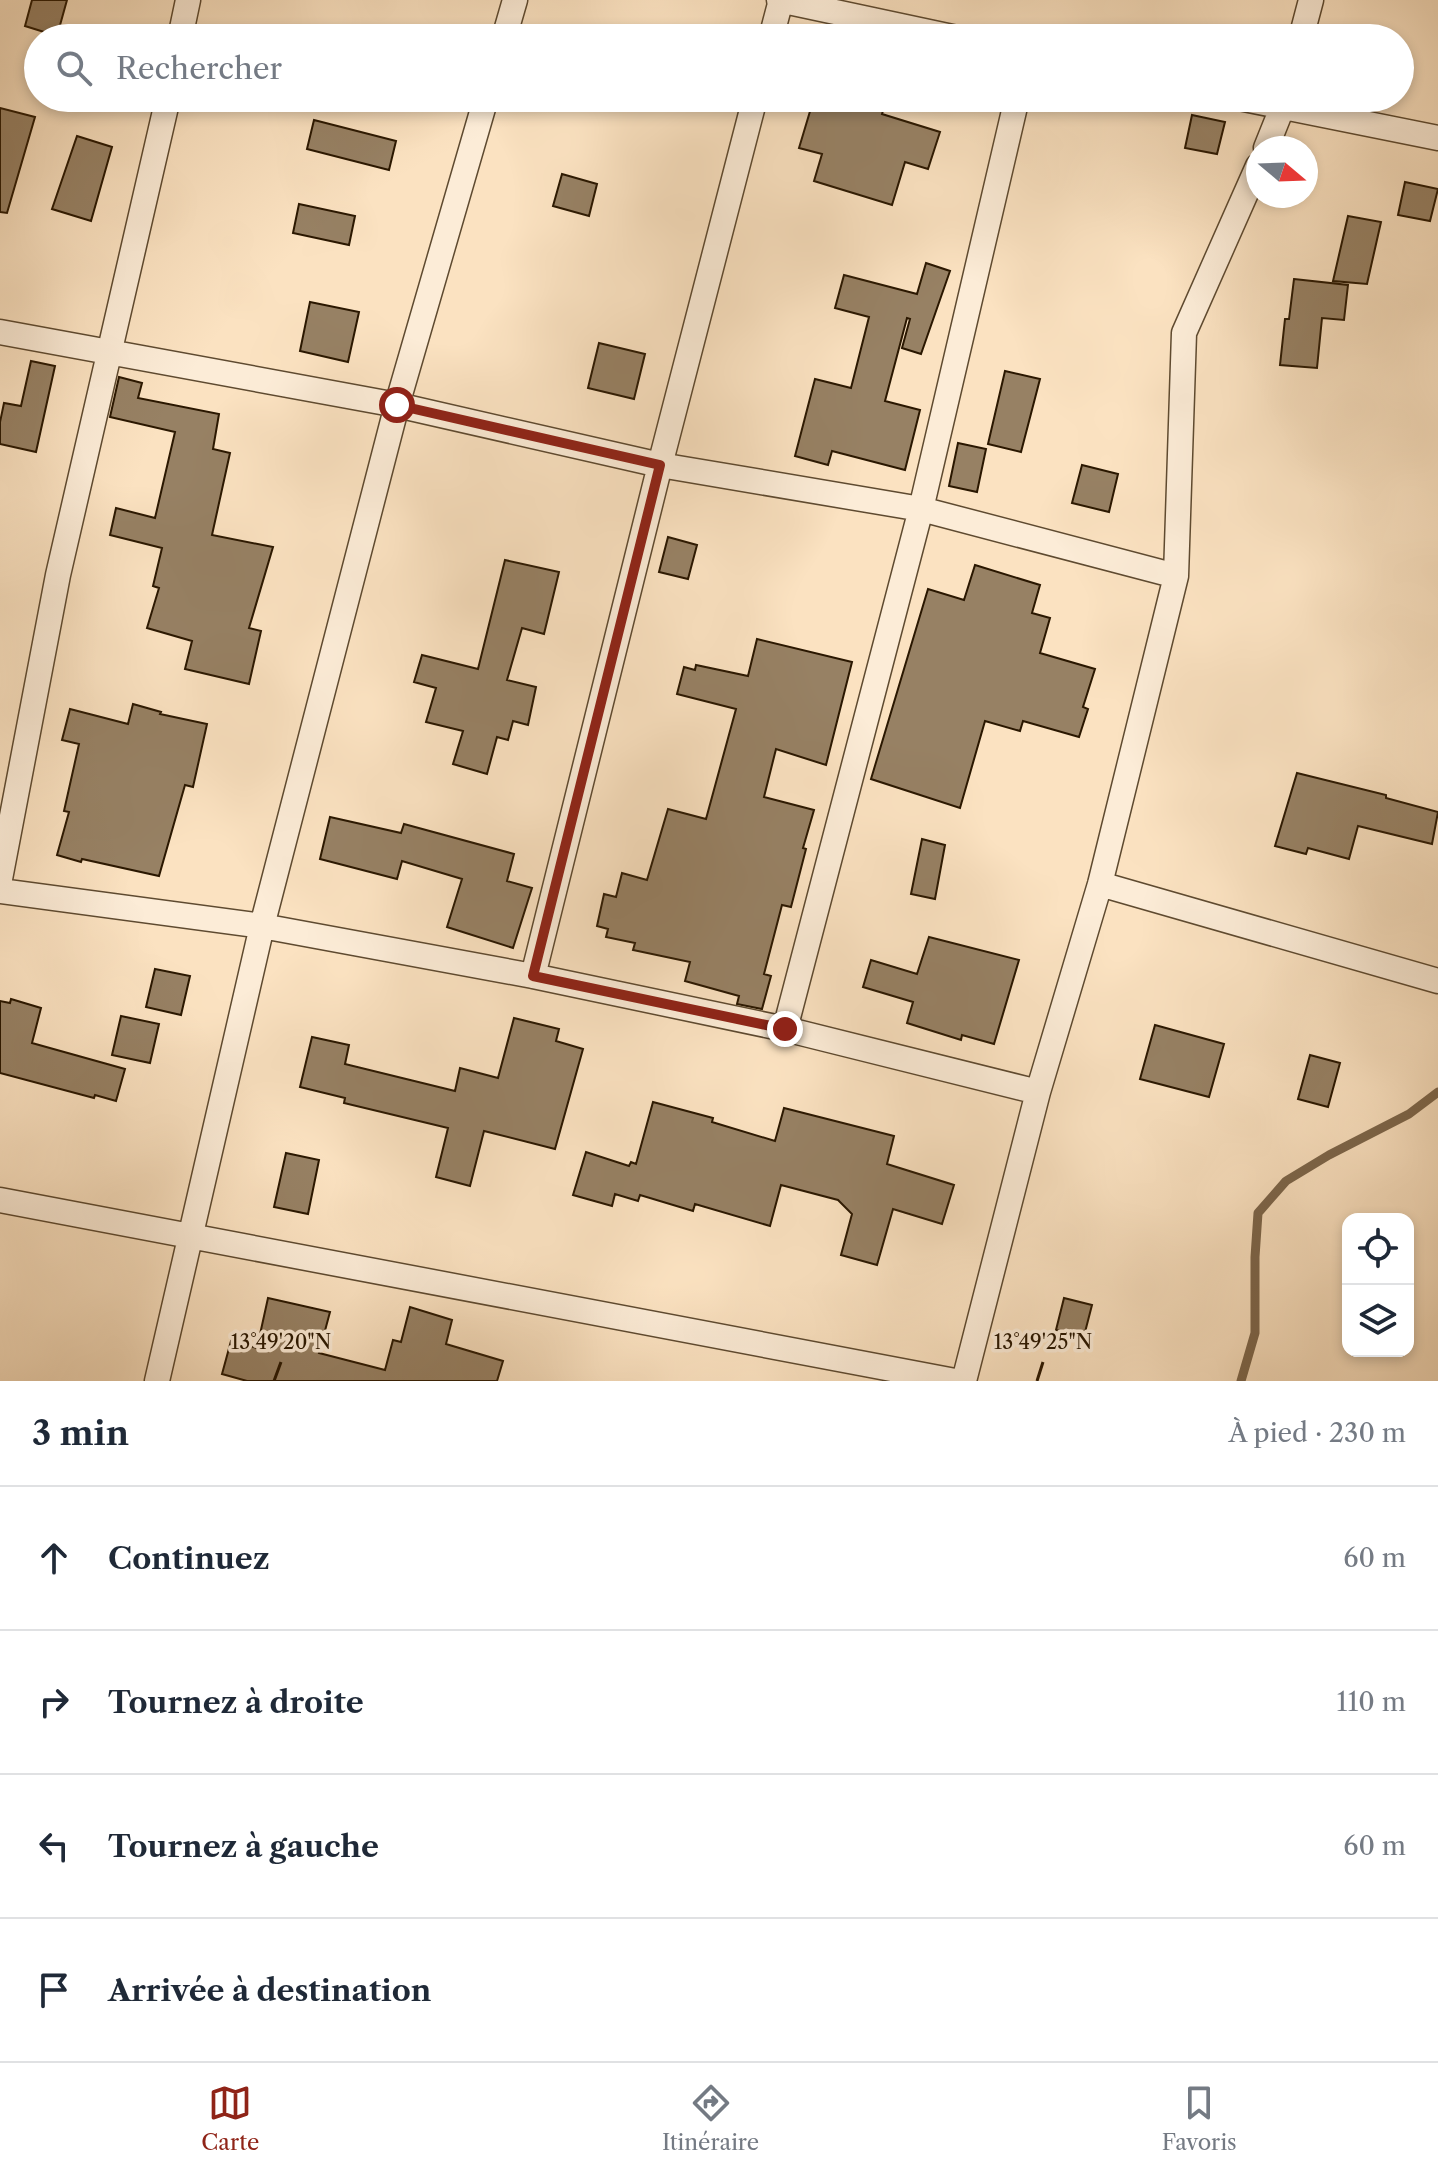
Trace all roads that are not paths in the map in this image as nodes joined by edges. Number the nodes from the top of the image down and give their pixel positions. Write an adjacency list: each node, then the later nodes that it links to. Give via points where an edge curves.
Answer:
1 (188, 0): 5 (street)
2 (515, 0): 6 (street)
3 (780, 0): 7 (street); 8 (street)
4 (1311, 0): 9 (street)
5 (183, 24)
6 (508, 24)
7 (774, 24)
8 (892, 24)
9 (1305, 24)
10 (165, 112): 20 (street)
11 (482, 112): 21 (street)
12 (751, 112): 22 (street)
13 (1014, 112): 23 (street)
14 (1281, 112): 16 (street)
15 (1324, 112): 17 (street)
16 (1271, 136)
17 (1438, 138)
18 (1246, 193): 24 (street, via 1184,333)
19 (0, 332): 20 (street)
20 (107, 353): 21 (street); 25 (street)
21 (397, 405): 22 (street); 28 (street)
22 (660, 465): 23 (street); 29 (street)
23 (921, 509): 24 (street); 31 (street)
24 (1176, 576): 26 (street)
25 (0, 879)
26 (1100, 884): 30 (street); 32 (street)
27 (0, 891): 28 (street)
28 (262, 926): 29 (street); 34 (street)
29 (533, 976): 31 (street)
30 (1438, 981)
31 (785, 1029): 32 (street)
32 (1038, 1092): 37 (street)
33 (0, 1200): 34 (street)
34 (191, 1235): 35 (street); 36 (street)
35 (157, 1381)
36 (955, 1381)
37 (964, 1381)

